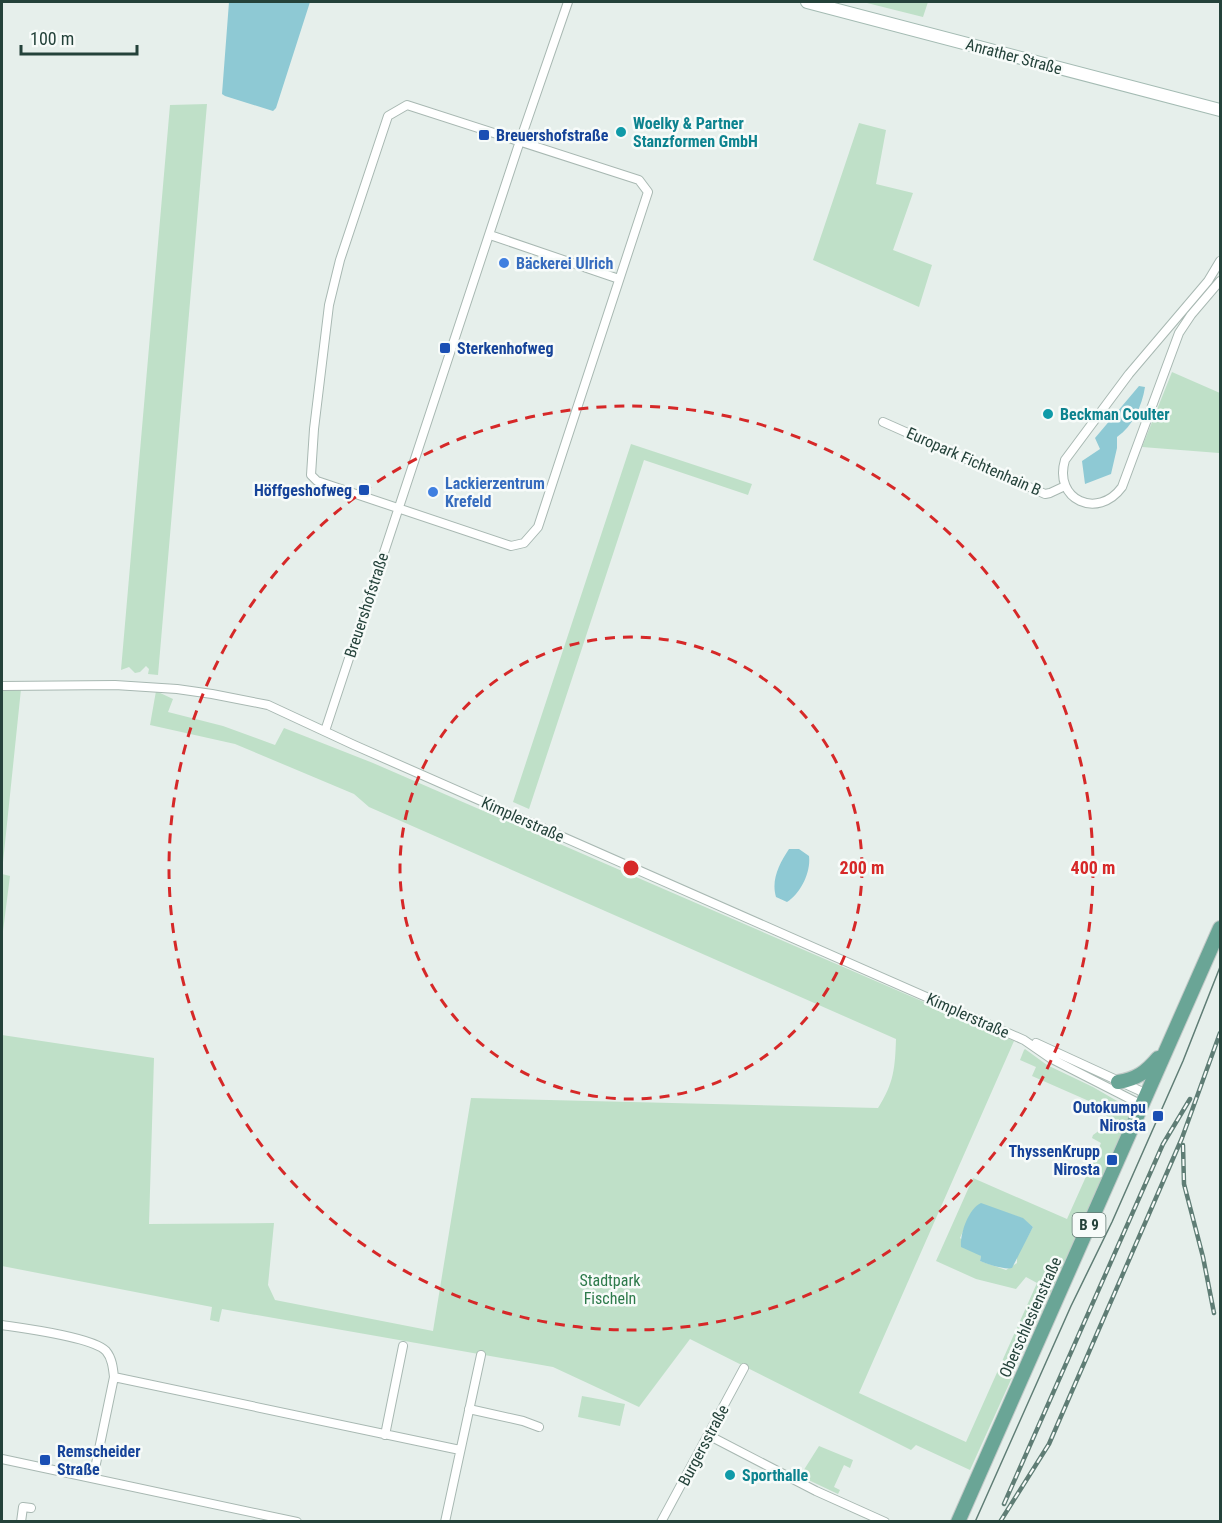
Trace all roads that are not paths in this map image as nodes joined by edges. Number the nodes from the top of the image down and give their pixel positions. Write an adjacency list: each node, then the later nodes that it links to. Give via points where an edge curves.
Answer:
1 (568, 2): 5 (street, Breuershofstraße)
2 (807, 2): 3 (main road, Anrather Straße)
3 (833, 5): 4 (main road, Anrather Straße)
4 (1221, 110)
5 (520, 141): 6 (street, Breuershofstraße); 8 (street, via 639,180 648,192); 12 (street, via 407,105 388,116 340,260 322,356 311,475 317,481)
6 (490, 235): 8 (street); 12 (street, Breuershofstraße)
7 (1221, 261): 11 (street, Europark Fichtenhain B, via 1073,448 1063,469)
8 (619, 279): 12 (street, via 538,526 524,543 510,546)
9 (1221, 281): 11 (street, Europark Fichtenhain B, via 1179,333 1116,494 1101,503 1086,503 1071,495)
10 (883, 422): 11 (street, Europark Fichtenhain B, via 1045,494)
11 (1065, 486)
12 (399, 508): 14 (street, Breuershofstraße)
13 (2, 686): 14 (street, Kimplerstraße, via 115,685 200,693 268,705)
14 (325, 731): 16 (street, Kimplerstraße)
15 (1221, 928): 17 (main road, Oberschlesienstraße / B 9)
16 (1024, 1040): 18 (street, Kimplerstraße); 19 (street, Kimplerstraße, via 1050,1058)
17 (1170, 1042): 18 (main road, B 9, via 1144,1073); 19 (main road, Oberschlesienstraße / B 9)
18 (1118, 1082): 19 (street, Kimplerstraße)
19 (1145, 1100): 38 (main road, Oberschlesienstraße / B 9)
20 (2, 1324): 24 (street, via 101,1347 112,1363)
21 (403, 1346): 27 (street)
22 (481, 1355): 25 (street)
23 (744, 1368): 28 (street, Burgersstraße)
24 (114, 1377): 27 (street); 31 (street)
25 (469, 1409): 26 (street); 29 (street)
26 (539, 1427)
27 (385, 1435): 29 (street)
28 (708, 1435): 36 (street, Burgersstraße); 37 (street, via 816,1491)
29 (460, 1450): 35 (street)
30 (2, 1459): 31 (street)
31 (93, 1478): 34 (street)
32 (31, 1508): 33 (street, via 23,1507)
33 (21, 1521)
34 (297, 1521)
35 (445, 1521)
36 (661, 1521)
37 (885, 1521)
38 (958, 1521)

